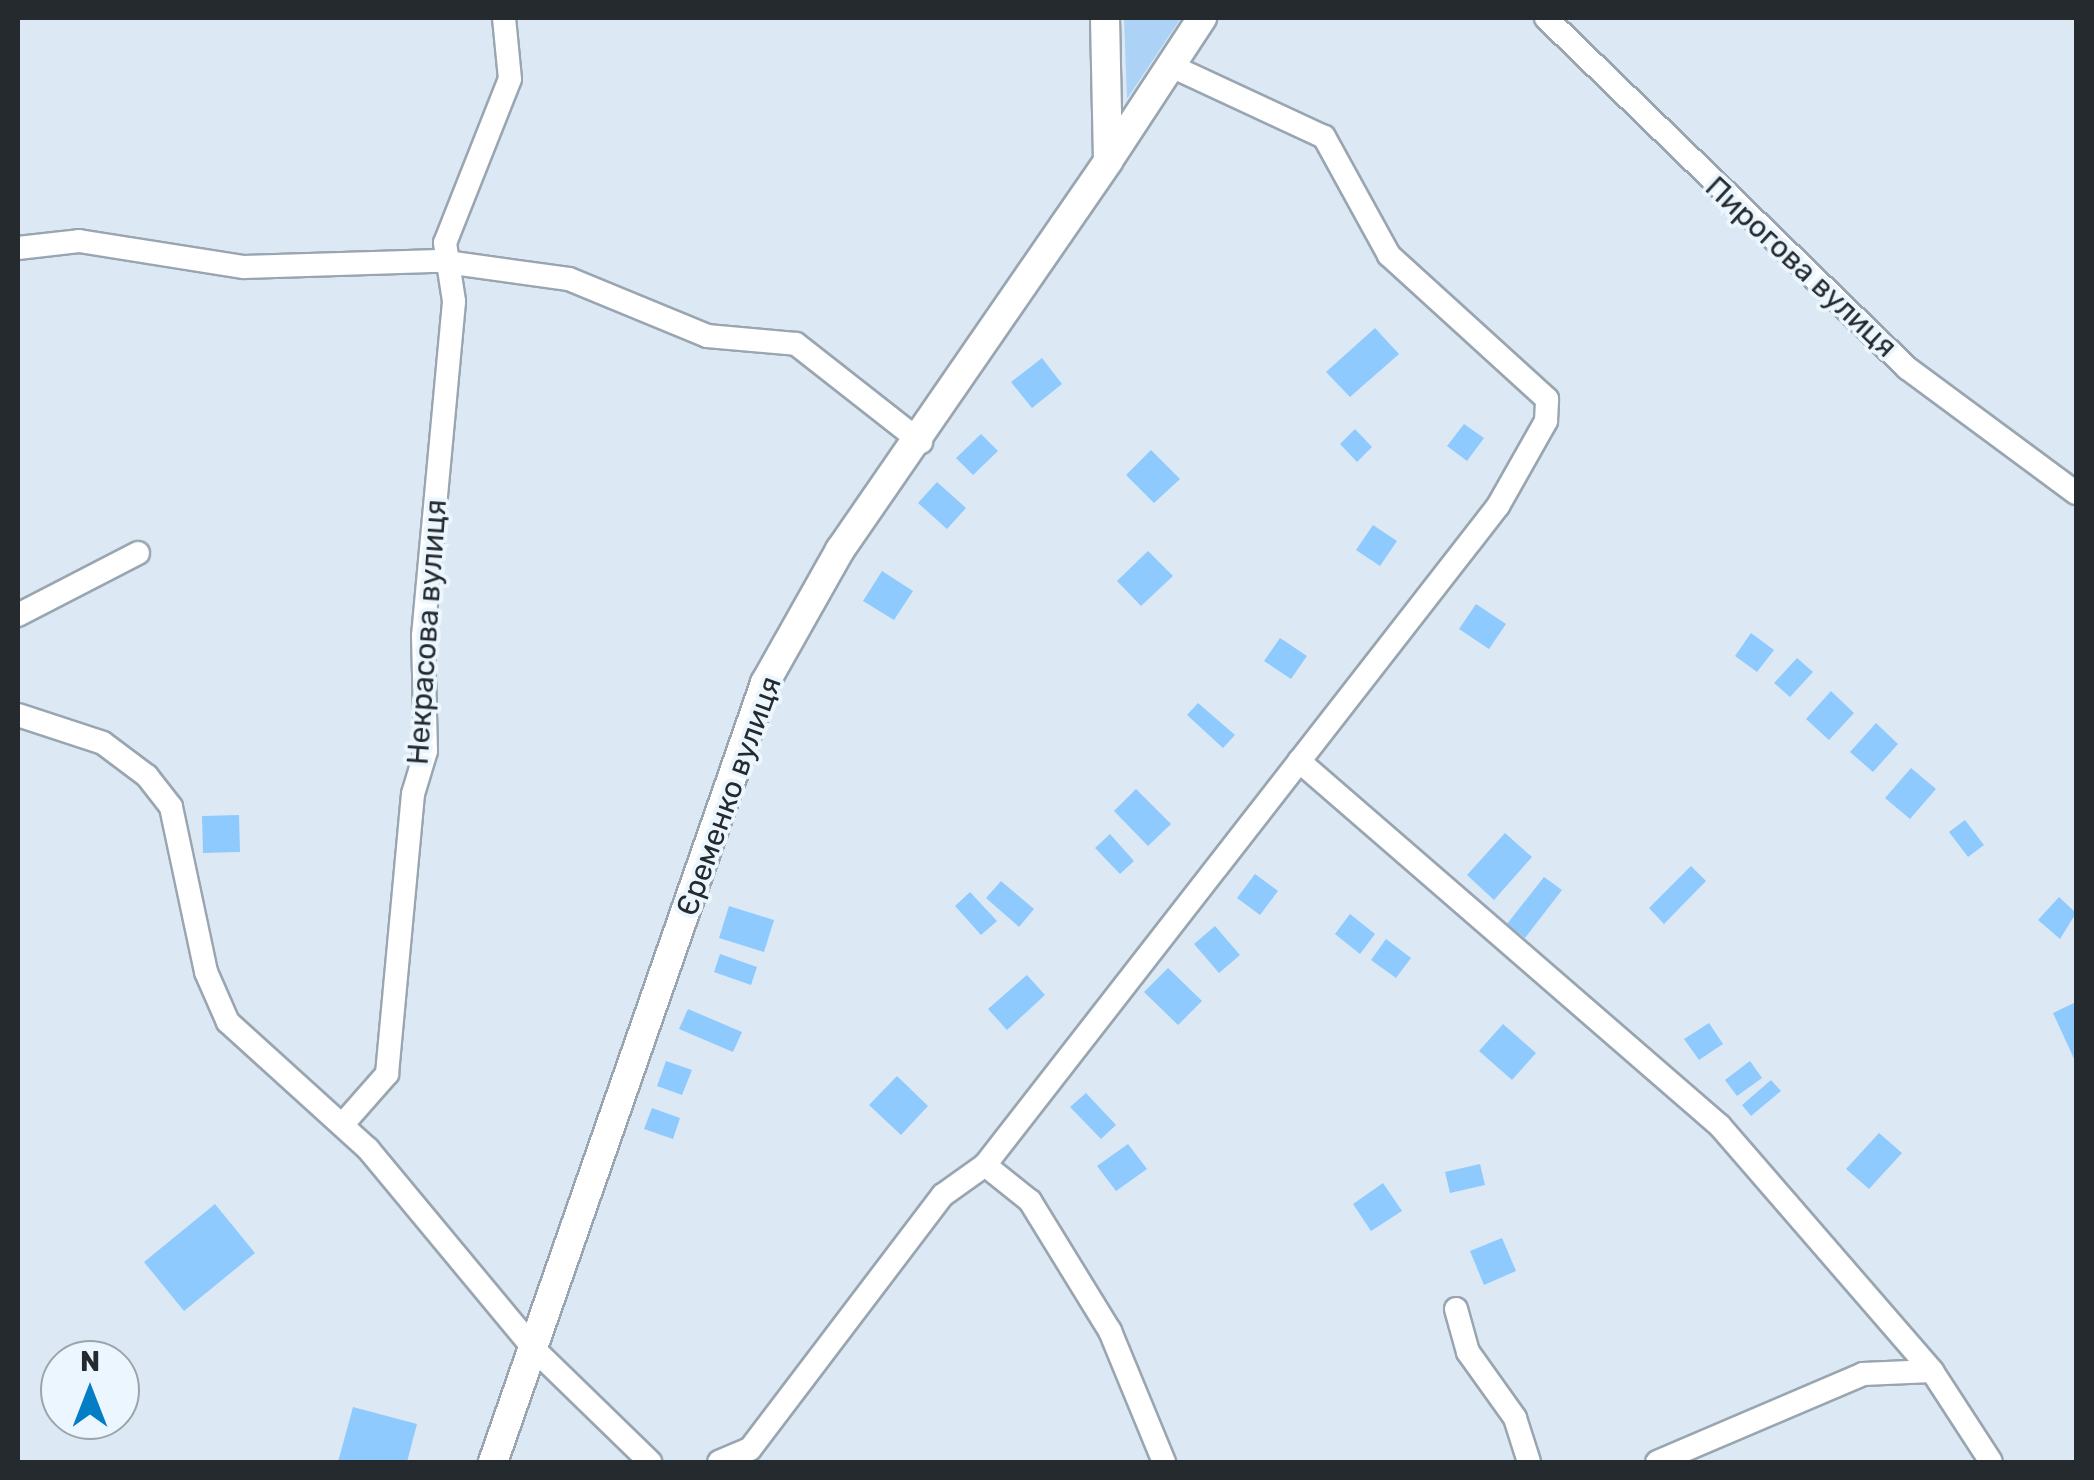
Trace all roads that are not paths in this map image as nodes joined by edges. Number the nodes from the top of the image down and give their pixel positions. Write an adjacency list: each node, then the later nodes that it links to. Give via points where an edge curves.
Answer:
1 (504, 18): 8 (street, Некрасова вулиця, via 510,79 444,244)
2 (1105, 18): 6 (street)
3 (1202, 18): 5 (street, Єременко вулиця)
4 (1546, 18): 10 (street, Пирогова вулиця, via 1907,368)
5 (1172, 66): 6 (street, Єременко вулиця); 14 (street, via 1324,137 1389,255 1547,399 1546,421 1498,506)
6 (1108, 161): 9 (street, Єременко вулиця)
7 (18, 248): 8 (street, via 79,241 244,267)
8 (449, 263): 9 (street, via 569,279 707,336 796,344); 15 (street, Некрасова вулиця, via 454,301 423,636 426,751 413,794 406,928 387,1074)
9 (921, 442): 18 (street, Єременко вулиця, via 840,550 765,683)
10 (2076, 494)
11 (138, 553): 12 (street)
12 (18, 615)
13 (18, 715): 15 (street, via 104,743 147,776 171,806 206,972 228,1022)
14 (1298, 762): 16 (street); 19 (street, via 1720,1126)
15 (344, 1124): 18 (street)
16 (985, 1165): 22 (street, via 943,1195 750,1449); 23 (street, via 1030,1201 1110,1331)
17 (1456, 1309): 24 (street, via 1468,1352 1515,1418)
18 (534, 1349): 20 (street, Єременко вулиця); 21 (street)
19 (1932, 1371): 25 (street, via 1863,1374); 26 (street)
20 (493, 1462)
21 (650, 1462)
22 (720, 1462)
23 (1164, 1462)
24 (1528, 1462)
25 (1657, 1462)
26 (1991, 1462)

